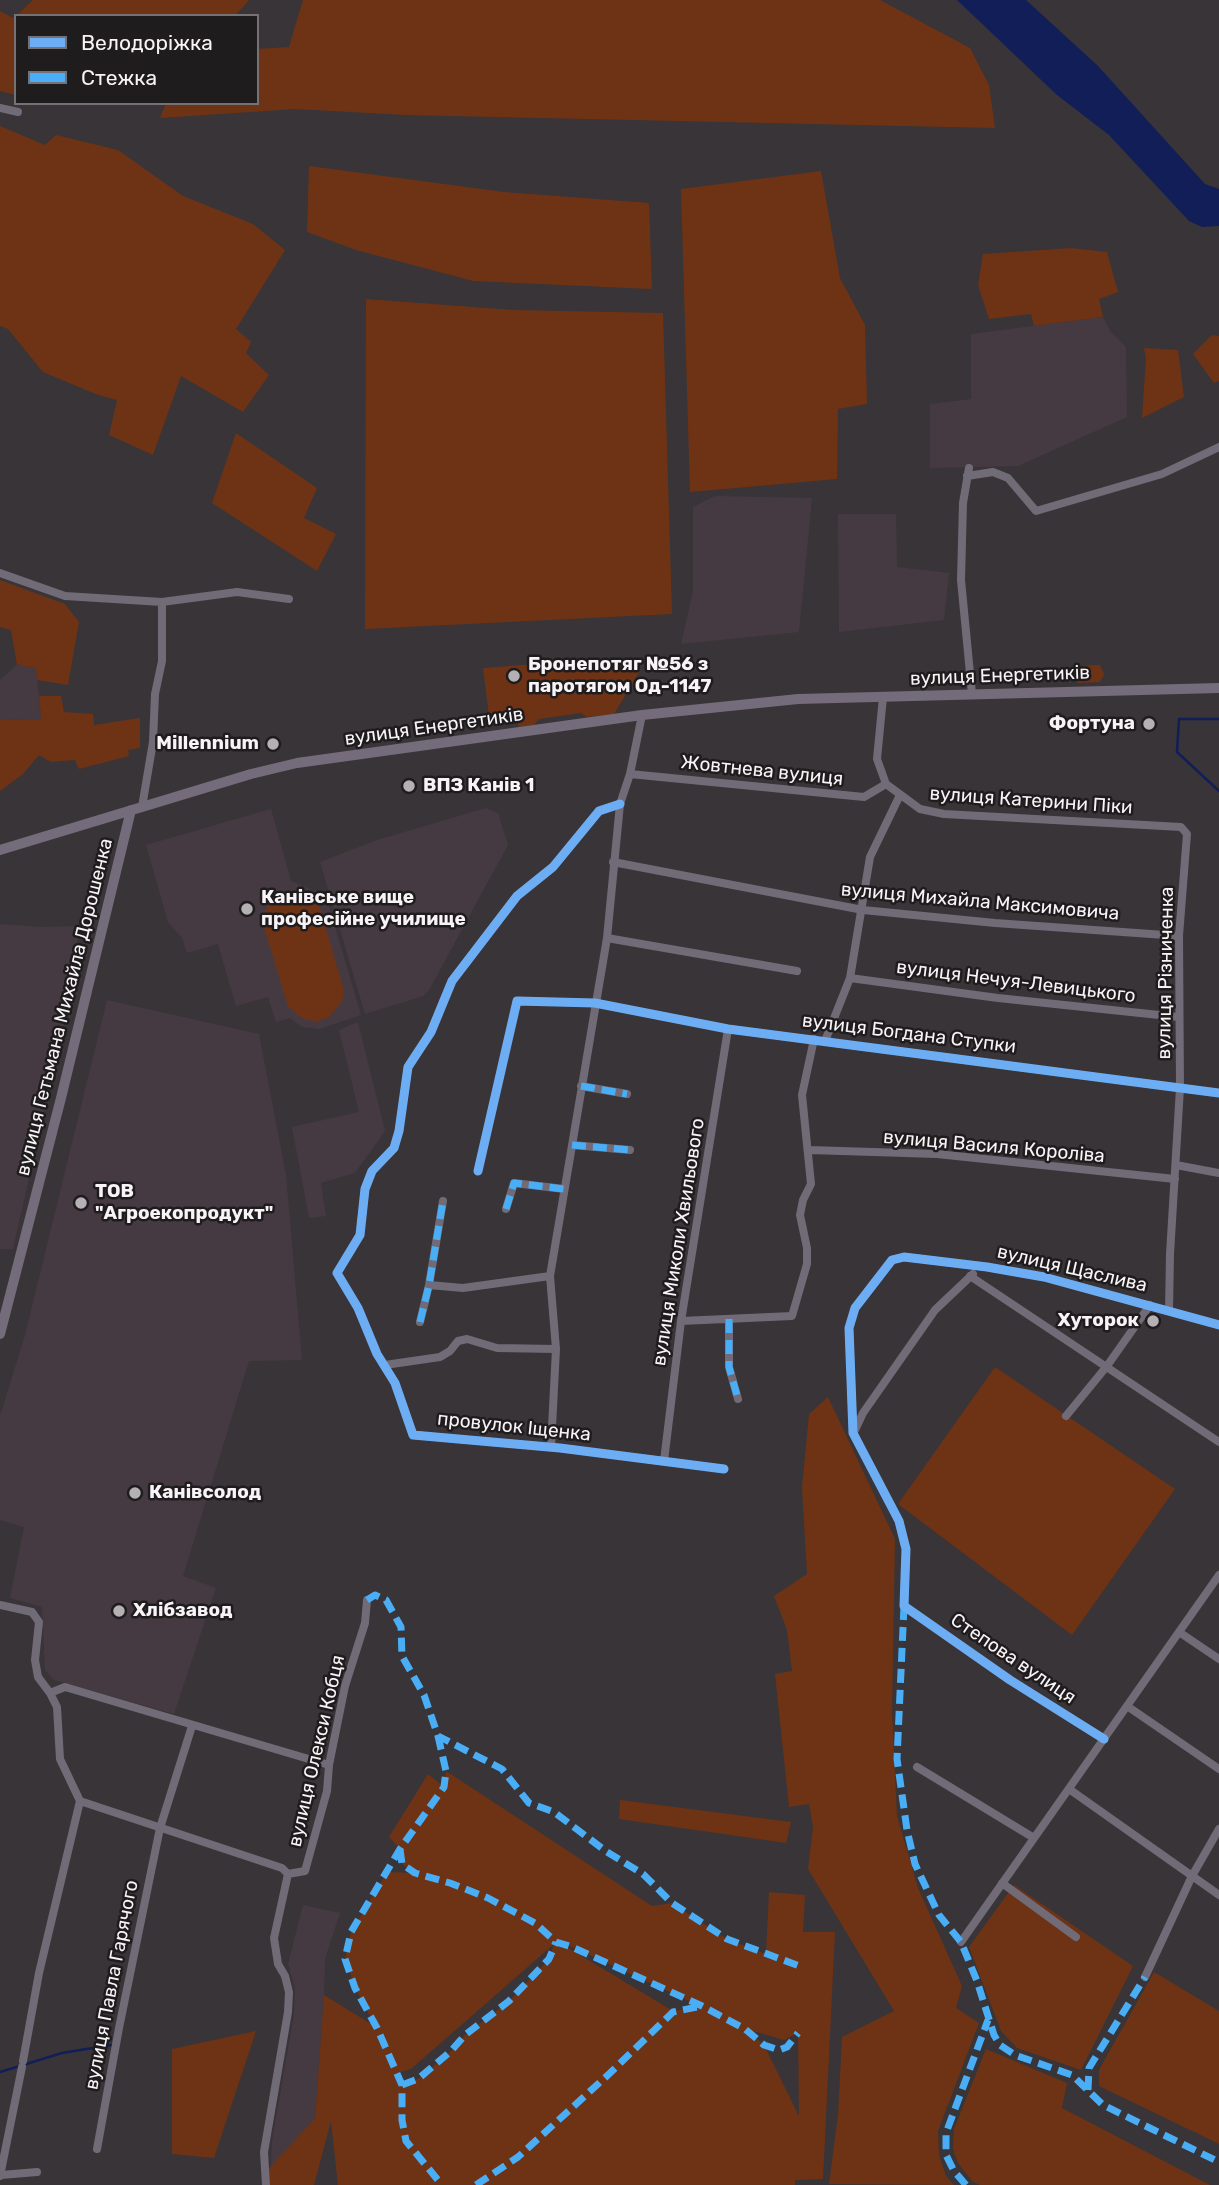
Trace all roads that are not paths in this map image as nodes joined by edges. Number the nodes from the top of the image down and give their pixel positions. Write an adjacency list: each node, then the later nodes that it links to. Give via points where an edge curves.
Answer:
1 (0, 108): 2 (street)
2 (18, 112)
3 (1219, 447): 8 (street, via 1162,474 1036,511 1008,478 993,472 968,472 961,580)
4 (0, 573): 6 (street, via 65,596)
5 (289, 599): 6 (street, via 237,592)
6 (162, 602): 15 (street, via 162,661 153,742)
7 (1219, 688): 8 (main road, вулиця Енергетиків)
8 (972, 694): 9 (main road, вулиця Енергетиків)
9 (883, 697): 10 (main road, вулиця Енергетиків, via 798,699); 12 (street, via 877,759)
10 (642, 715): 11 (street); 15 (main road, вулиця Енергетиків, via 297,763)
11 (630, 774): 12 (street, Жовтнева вулиця, via 864,797); 14 (street)
12 (886, 784): 13 (street, вулиця Катерини Піки)
13 (900, 795): 16 (street, вулиця Катерини Піки, via 920,809 944,814); 19 (street, via 870,857)
14 (620, 804): 18 (street); 55 (street, провулок Іщенка, via 599,811 553,867 517,896 486,934 452,981 431,1032 408,1067 394,1148 372,1171 365,1189 360,1235 337,1273)
15 (137, 809): 17 (main road, вулиця Енергетиків); 53 (main road, вулиця Гетьмана Михайла Дорошенка)
16 (1181, 827): 20 (street, вулиця Різниченка, via 1186,834)
17 (0, 850)
18 (613, 862): 19 (street, вулиця Михайла Максимовича); 21 (street)
19 (863, 910): 20 (street, вулиця Михайла Максимовича); 23 (street)
20 (1179, 936): 25 (street, вулиця Різниченка)
21 (607, 938): 22 (street); 24 (street)
22 (797, 971)
23 (850, 978): 25 (street, вулиця Нечуя-Левицького); 28 (street)
24 (595, 1003): 26 (street, вулиця Богдана Ступки); 29 (street); 37 (street, вулиця Богдана Ступки, via 517,1001)
25 (1178, 1017): 30 (street, вулиця Різниченка)
26 (728, 1028): 27 (street, вулиця Богдана Ступки); 50 (street, вулиця Миколи Хвильового)
27 (814, 1039): 28 (street, вулиця Богдана Ступки); 35 (street, via 802,1095)
28 (825, 1041): 30 (street, вулиця Богдана Ступки)
29 (581, 1086): 32 (street); 33 (street)
30 (1180, 1088): 31 (street, вулиця Богдана Ступки); 36 (street, вулиця Різниченка)
31 (1219, 1093)
32 (627, 1094)
33 (572, 1145): 34 (street); 40 (street)
34 (630, 1150)
35 (809, 1150): 39 (street, вулиця Василя Короліва, via 937,1154); 49 (street, via 811,1184 800,1214 807,1264 792,1316)
36 (1176, 1165): 38 (street); 39 (street, вулиця Різниченка)
37 (478, 1171)
38 (1219, 1173)
39 (1175, 1179): 48 (street, вулиця Різниченка)
40 (564, 1189): 42 (street, via 514,1183); 44 (street)
41 (443, 1200): 46 (street)
42 (506, 1209)
43 (987, 1267): 45 (street); 47 (street, вулиця Щаслива, via 1044,1277); 59 (street, вулиця Щаслива, via 904,1257 892,1260 855,1308 849,1328)
44 (550, 1276): 46 (street, via 463,1288); 54 (street)
45 (970, 1276): 56 (street); 59 (street, via 935,1310)
46 (429, 1285): 51 (street)
47 (1150, 1306): 48 (street, вулиця Щаслива); 56 (street)
48 (1169, 1311): 52 (street, вулиця Щаслива)
49 (729, 1319): 50 (street); 57 (street, via 729,1367)
50 (681, 1321): 62 (street, вулиця Миколи Хвильового)
51 (420, 1322)
52 (1219, 1325)
53 (0, 1331)
54 (556, 1349): 55 (street, via 497,1348 467,1339 440,1357); 61 (street)
55 (385, 1365): 61 (street, провулок Іщенка, via 413,1435)
56 (1107, 1366): 58 (street); 60 (street)
57 (738, 1399)
58 (1066, 1416)
59 (853, 1433): 72 (street, Степова вулиця, via 900,1521 906,1549 904,1606)
60 (1219, 1442)
61 (551, 1447): 62 (street, провулок Іщенка)
62 (664, 1461): 63 (street, провулок Іщенка)
63 (724, 1469)
64 (1219, 1575): 67 (street)
65 (367, 1600): 73 (street, вулиця Олекси Кобця)
66 (0, 1605): 69 (street, via 32,1612 39,1622 35,1660 38,1677)
67 (1179, 1632): 68 (street); 70 (street)
68 (1219, 1658)
69 (50, 1693): 71 (street, via 65,1687); 77 (street, via 57,1707 60,1759)
70 (1127, 1706): 72 (street); 75 (street)
71 (192, 1726): 73 (street); 78 (street, вулиця Павла Гарячого)
72 (1104, 1739): 76 (street)
73 (329, 1765): 81 (street, вулиця Олекси Кобця, via 327,1791 305,1871)
74 (917, 1767): 80 (street)
75 (1219, 1769)
76 (1069, 1789): 80 (street); 82 (street)
77 (80, 1801): 78 (street); 90 (street, via 39,1973)
78 (160, 1828): 81 (street, via 282,1868); 88 (street, вулиця Павла Гарячого)
79 (1219, 1829): 82 (street)
80 (1034, 1838): 83 (street)
81 (288, 1874): 91 (street, вулиця Олекси Кобця, via 274,1938 289,1992 264,2152)
82 (1192, 1876): 84 (street); 87 (street)
83 (1002, 1883): 85 (street); 86 (street)
84 (1219, 1895)
85 (1076, 1937)
86 (961, 1942)
87 (1145, 1977)
88 (97, 2149)
89 (37, 2172): 90 (street)
90 (0, 2176)
91 (267, 2185)

